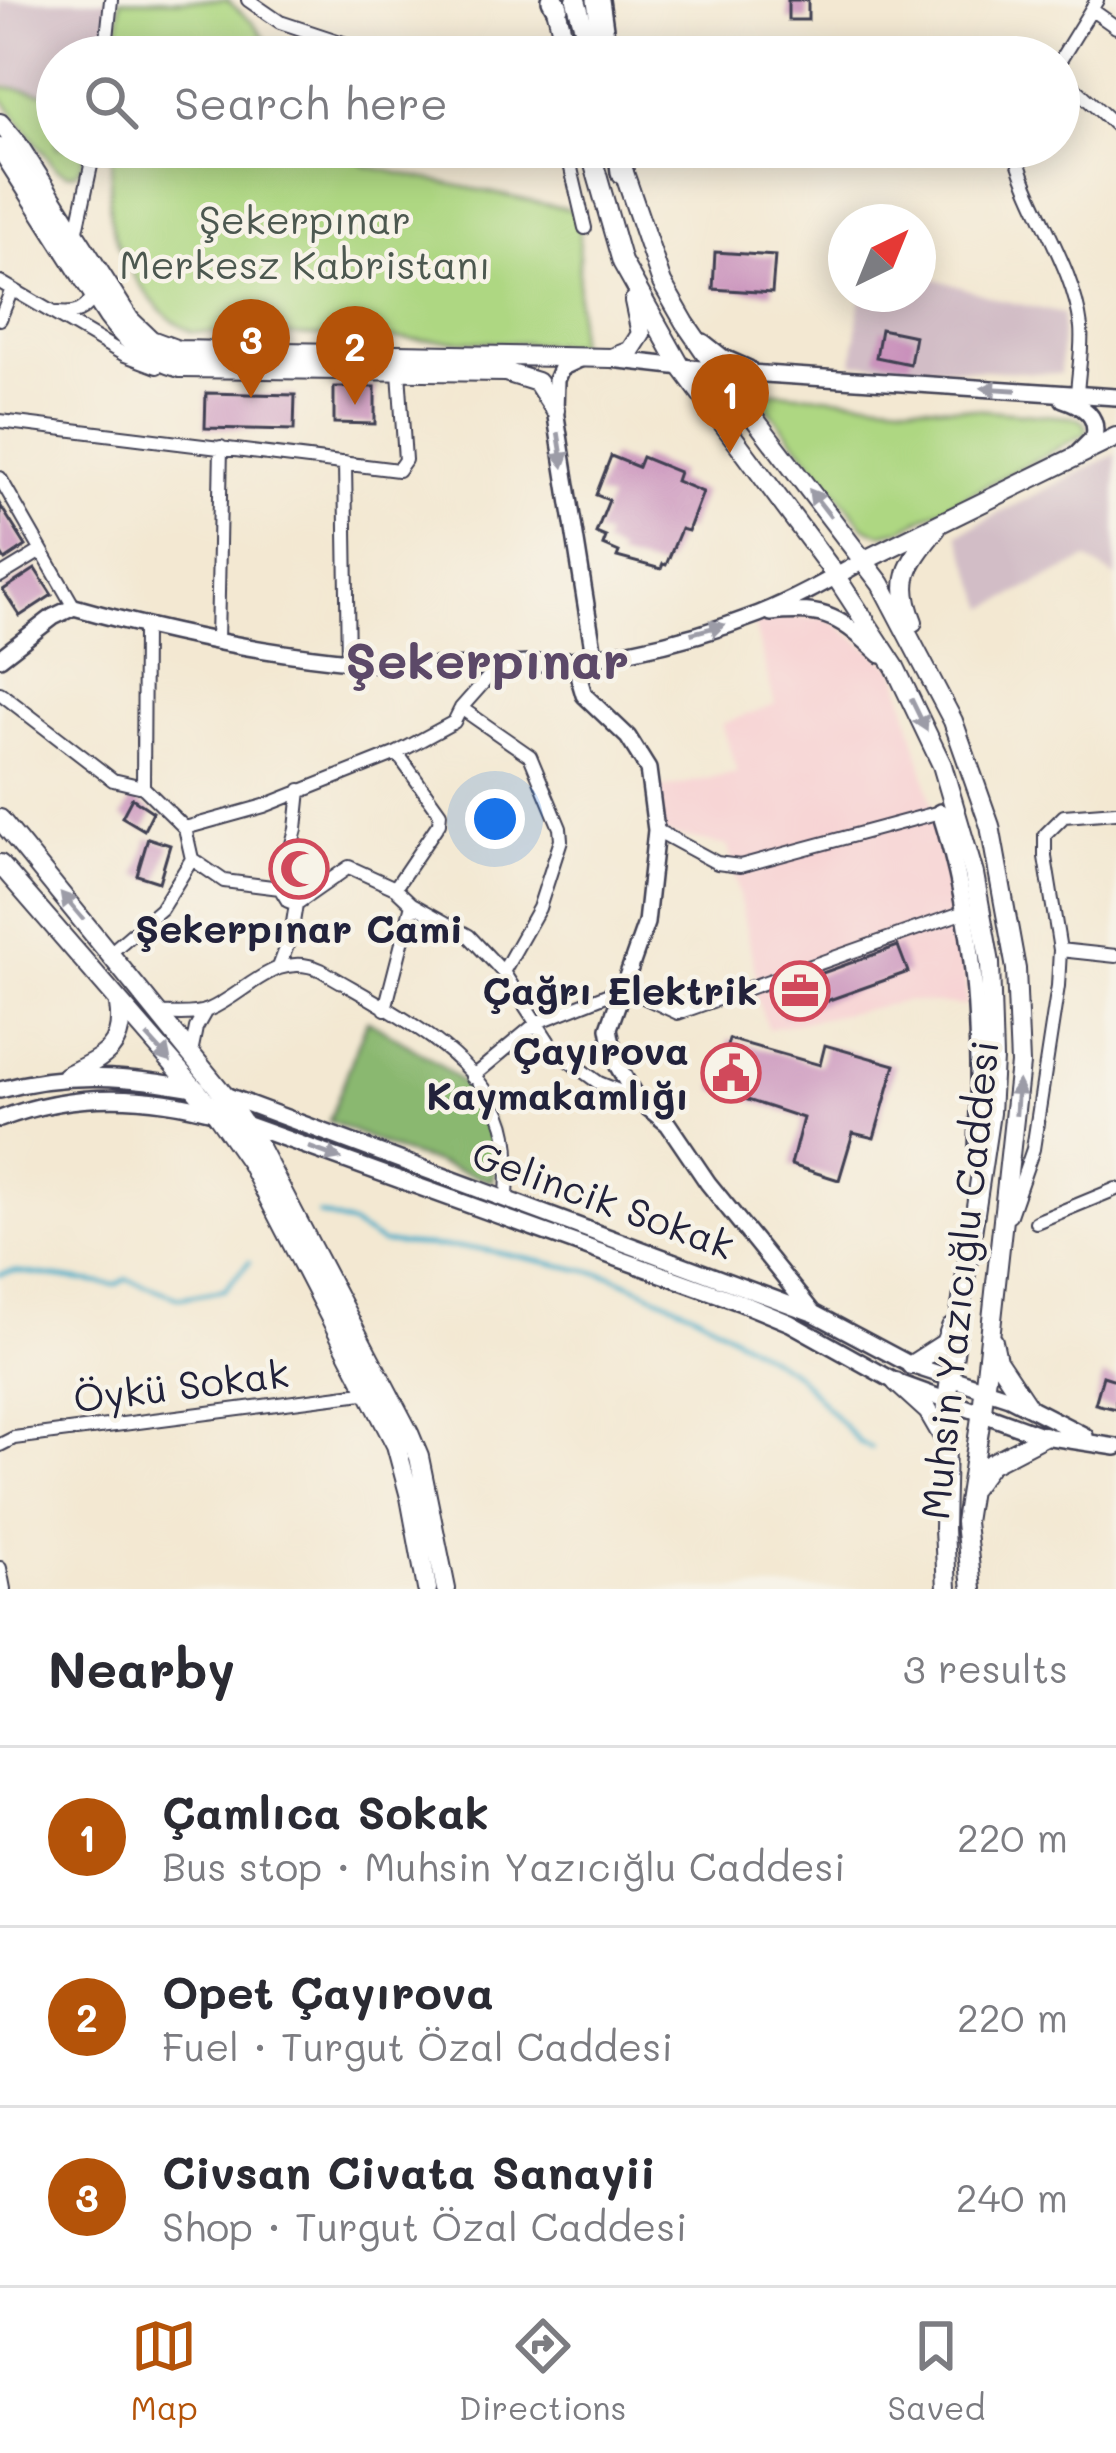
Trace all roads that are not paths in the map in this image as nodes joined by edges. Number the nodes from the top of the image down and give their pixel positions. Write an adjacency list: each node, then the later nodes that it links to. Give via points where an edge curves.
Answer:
1 (110, 0): 7 (street)
2 (248, 0): 8 (street)
3 (560, 2): 9 (main road); 10 (main road)
4 (1094, 5): 6 (street); 12 (street)
5 (598, 6): 11 (highway)
6 (1116, 27)
7 (107, 36)
8 (322, 36)
9 (565, 36)
10 (580, 36)
11 (603, 36)
12 (1075, 36)
13 (1080, 93): 15 (street)
14 (0, 123): 24 (main road)
15 (1116, 126)
16 (0, 148): 27 (main road)
17 (90, 168): 24 (street)
18 (571, 168): 23 (street)
19 (595, 168): 25 (main road, Muhsin Yazıcığlu Caddesi)
20 (621, 168): 22 (highway)
21 (1019, 168): 38 (street, via 1081,327)
22 (622, 172): 30 (main road, Muhsin Yazıcığlu Caddesi)
23 (585, 228)
24 (76, 235): 31 (main road, via 138,330 178,350)
25 (622, 262): 31 (main road, via 641,334 621,357); 32 (main road, Muhsin Yazıcığlu Caddesi)
26 (6, 285): 28 (street); 29 (street)
27 (93, 294): 28 (street, via 81,311); 33 (main road, via 130,342)
28 (57, 314): 33 (street, via 125,355)
29 (0, 319)
30 (685, 323): 34 (main road, Muhsin Yazıcığlu Caddesi); 36 (street, via 722,357)
31 (594, 357): 32 (street); 40 (street, via 561,368)
32 (680, 367): 34 (street); 51 (main road, Muhsin Yazıcığlu Caddesi)
33 (180, 368): 35 (main road)
34 (718, 371): 36 (street); 49 (main road, Muhsin Yazıcığlu Caddesi, one-way to 34)
35 (399, 372): 40 (main road, via 516,374 536,382); 45 (street, via 405,460 398,470)
36 (769, 375): 37 (street, one-way to 36)
37 (1038, 392): 38 (street); 44 (street, via 1073,402 1094,422 1094,437)
38 (1077, 394): 39 (street)
39 (1116, 397)
40 (555, 410): 54 (street, one-way to 54)
41 (0, 421): 43 (street)
42 (1116, 437): 44 (main road)
43 (221, 447): 45 (street); 56 (street)
44 (1071, 459): 47 (main road)
45 (345, 463): 60 (street)
46 (0, 478): 48 (street)
47 (941, 523): 49 (main road); 65 (main road, via 910,564 903,591)
48 (40, 551): 50 (street); 52 (street)
49 (866, 560): 51 (street); 65 (main road, Muhsin Yazıcığlu Caddesi)
50 (0, 576)
51 (836, 576): 53 (street); 62 (main road, Muhsin Yazıcığlu Caddesi)
52 (74, 607): 55 (street); 59 (street)
53 (756, 615): 57 (street, one-way to 53); 62 (street, via 835,616)
54 (588, 619): 57 (street, via 601,642); 58 (street)
55 (144, 627): 56 (street); 67 (street)
56 (217, 641): 60 (street)
57 (631, 647): 58 (street)
58 (594, 655): 61 (street); 73 (street, via 578,678 584,695 628,736 648,769)
59 (0, 658)
60 (348, 662): 61 (street)
61 (500, 664): 64 (street)
62 (895, 667): 103 (main road, Muhsin Yazıcığlu Caddesi, one-way to 103, via 953,797 990,963 990,1113)
63 (0, 693): 67 (street, via 113,780)
64 (461, 708): 66 (street, via 454,722); 85 (street, via 530,756 560,828 538,908)
65 (952, 721): 105 (main road, Muhsin Yazıcığlu Caddesi, one-way to 65, via 1020,1064 1016,969 994,842)
66 (397, 753): 68 (street); 77 (street, via 440,813)
67 (143, 787): 72 (street)
68 (299, 790): 72 (street); 76 (street)
69 (940, 812): 73 (street, via 740,866 717,863); 80 (street, Muhsin Yazıcığlu Caddesi)
70 (1116, 812): 81 (street, via 1064,816 1045,835)
71 (0, 819): 82 (main road, one-way to 71)
72 (185, 828): 74 (street)
73 (656, 830): 86 (street, via 646,922)
74 (191, 859): 76 (street, via 224,881); 82 (street, via 161,909)
75 (0, 865): 87 (main road)
76 (280, 888): 78 (street)
77 (395, 888): 78 (street, via 349,867); 79 (street)
78 (296, 904): 84 (street)
79 (412, 904): 85 (street, via 469,936); 88 (street)
80 (967, 911): 86 (street, via 678,1013); 103 (street, Muhsin Yazıcığlu Caddesi, via 979,1000)
81 (1060, 950): 83 (street); 105 (street, via 1033,1149)
82 (110, 952): 90 (main road)
83 (1116, 956)
84 (279, 968): 88 (street, via 301,961); 89 (street)
85 (503, 972): 91 (street)
86 (623, 988): 91 (street); 97 (street, via 609,1028 615,1061)
87 (119, 1005): 93 (main road, via 115,1045); 95 (main road, one-way to 95)
88 (385, 1009): 94 (street)
89 (205, 1012): 90 (street); 92 (street)
90 (160, 1014): 92 (main road)
91 (538, 1022): 94 (street); 97 (street, via 554,1049 598,1083)
92 (191, 1053): 98 (main road)
93 (66, 1076): 95 (street); 96 (street)
94 (472, 1077): 102 (street, via 496,1107 509,1149)
95 (194, 1088): 98 (main road)
96 (0, 1090)
97 (636, 1098): 107 (street, via 668,1124)
98 (220, 1104): 99 (street, Gelincik Sokak, via 120,1096 42,1102); 100 (main road); 102 (street, Gelincik Sokak); 114 (main road)
99 (0, 1119)
100 (243, 1123): 109 (street, Gelincik Sokak, one-way to 109, via 739,1302); 126 (main road, via 409,1433)
101 (1116, 1189): 104 (street)
102 (507, 1198): 107 (street, Gelincik Sokak)
103 (975, 1213): 106 (main road, Muhsin Yazıcığlu Caddesi)
104 (1036, 1222)
105 (1000, 1242): 108 (main road, Muhsin Yazıcığlu Caddesi)
106 (961, 1300): 110 (main road, via 946,1343); 113 (main road, Muhsin Yazıcığlu Caddesi)
107 (814, 1314): 109 (street); 110 (street, Gelincik Sokak)
108 (991, 1332): 112 (main road, Muhsin Yazıcığlu Caddesi); 115 (main road, via 997,1360)
109 (850, 1356): 111 (street, Gelincik Sokak)
110 (911, 1365): 113 (street, Gelincik Sokak)
111 (896, 1382): 113 (street, Gelincik Sokak); 120 (main road, via 928,1411)
112 (982, 1389): 113 (street, Gelincik Sokak); 115 (street, Gelincik Sokak); 116 (main road, Muhsin Yazıcığlu Caddesi)
113 (949, 1390): 116 (street, Gelincik Sokak); 120 (main road, Muhsin Yazıcığlu Caddesi)
114 (370, 1392): 119 (street, Öykü Sokak); 125 (main road, via 403,1466)
115 (1027, 1405): 118 (street, Gelincik Sokak)
116 (982, 1411): 117 (street, Gelincik Sokak); 122 (main road, Muhsin Yazıcığlu Caddesi)
117 (1044, 1436): 118 (street, Gelincik Sokak); 122 (main road, via 990,1464)
118 (1095, 1442): 121 (street)
119 (0, 1445)
120 (947, 1445): 127 (main road, Muhsin Yazıcığlu Caddesi)
121 (1116, 1447)
122 (970, 1492): 128 (main road, Muhsin Yazıcığlu Caddesi)
123 (0, 1568): 124 (street)
124 (4, 1589)
125 (427, 1589)
126 (446, 1589)
127 (947, 1589)
128 (972, 1589)

